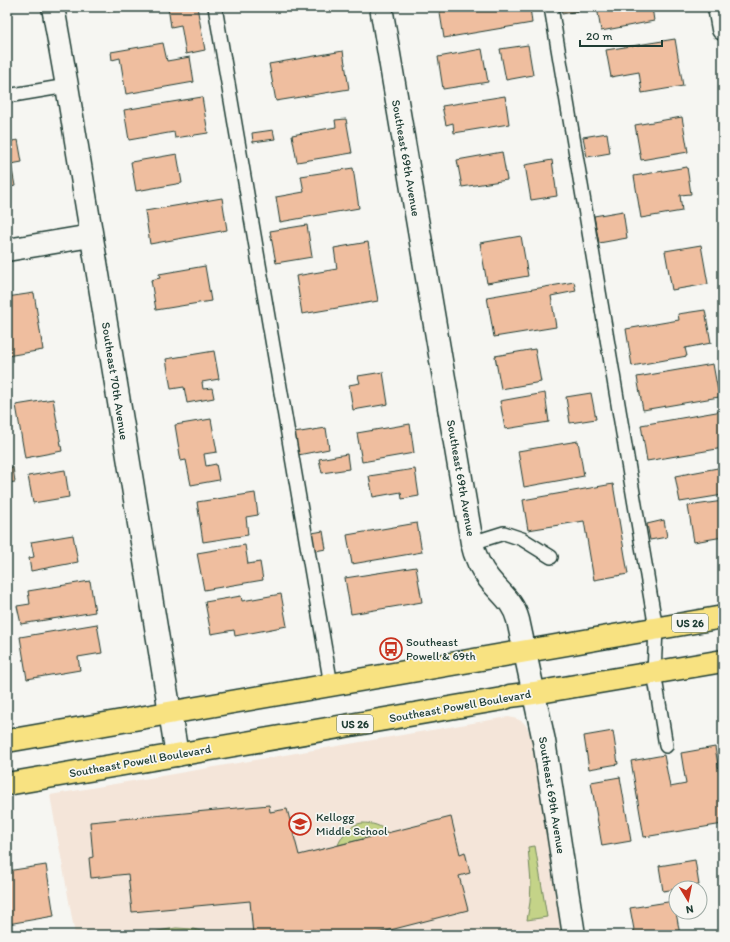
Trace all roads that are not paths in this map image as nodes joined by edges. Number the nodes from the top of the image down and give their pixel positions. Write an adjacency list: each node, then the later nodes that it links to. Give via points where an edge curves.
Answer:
1 (53, 7): 7 (street, Southeast 70th Avenue)
2 (215, 7): 18 (lane)
3 (381, 7): 11 (street, Southeast 69th Avenue)
4 (551, 7): 14 (lane)
5 (719, 7): 6 (street)
6 (723, 29)
7 (67, 86): 8 (lane); 9 (street, Southeast 70th Avenue)
8 (7, 96)
9 (91, 236): 10 (street); 20 (street, Southeast 70th Avenue)
10 (7, 250)
11 (472, 543): 12 (lane, via 504,533 522,538); 15 (street, Southeast 69th Avenue, via 481,568 516,612)
12 (551, 557)
13 (723, 617): 14 (main road, US 26)
14 (656, 629): 15 (main road, US 26); 17 (lane)
15 (525, 651): 18 (main road, US 26); 19 (street, Southeast 69th Avenue)
16 (723, 660): 17 (main road, Southeast Powell Boulevard / US 26)
17 (654, 672): 19 (main road, Southeast Powell Boulevard / US 26); 22 (lane)
18 (331, 685): 20 (main road, US 26)
19 (534, 693): 23 (main road, Southeast Powell Boulevard / US 26); 25 (street, Southeast 69th Avenue, via 544,741)
20 (170, 712): 21 (main road, US 26); 23 (street, Southeast 70th Avenue)
21 (7, 741)
22 (666, 746)
23 (177, 755): 24 (main road, Southeast Powell Boulevard / US 26)
24 (7, 784)
25 (574, 935)

